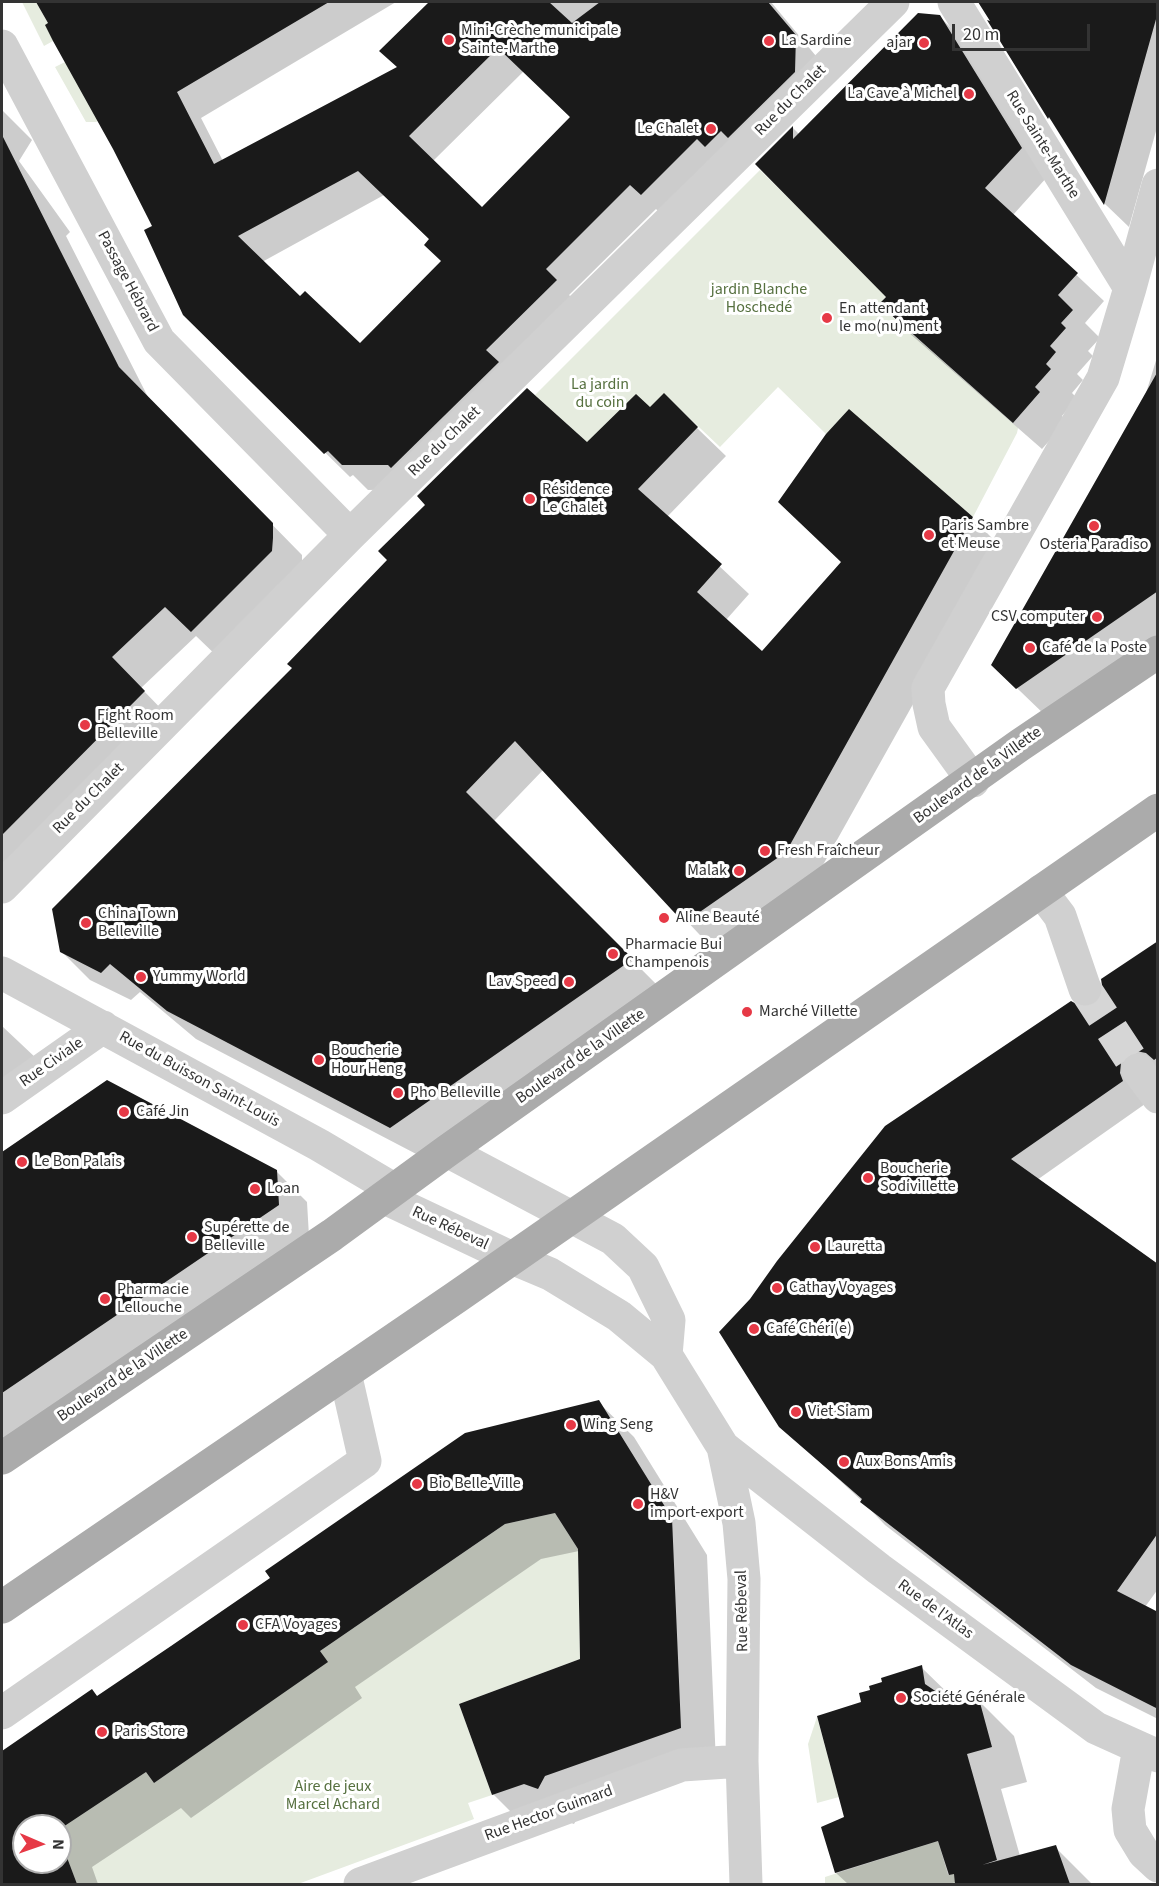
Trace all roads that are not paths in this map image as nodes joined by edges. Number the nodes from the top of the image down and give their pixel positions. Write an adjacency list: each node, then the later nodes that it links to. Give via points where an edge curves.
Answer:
1 (893, 2): 6 (street, Rue du Chalet)
2 (954, 2): 5 (street, Rue Sainte-Marthe)
3 (2, 46): 6 (street, Passage Hébrard, via 159,341)
4 (1158, 185): 5 (street)
5 (1130, 288): 8 (street, via 1103,378 928,688 934,727)
6 (350, 535): 10 (street, Rue du Chalet)
7 (1158, 651): 8 (main road, Boulevard de la Villette)
8 (973, 780): 18 (main road, Boulevard de la Villette)
9 (1158, 810): 11 (main road)
10 (2, 887)
11 (1041, 891): 13 (street, via 1060,916); 20 (main road)
12 (2, 973): 14 (street, Rue du Buisson Saint-Louis)
13 (1085, 989)
14 (103, 1028): 17 (street, Rue Civiale); 19 (street, Rue du Buisson Saint-Louis, via 319,1145)
15 (1138, 1070): 16 (street)
16 (1158, 1097)
17 (2, 1098)
18 (447, 1151): 19 (main road, Boulevard de la Villette); 20 (street)
19 (390, 1194): 21 (street, Rue Rébeval); 25 (main road, Boulevard de la Villette)
20 (571, 1217): 21 (main road); 22 (street, via 613,1239 643,1267 669,1320)
21 (512, 1258): 22 (street, Rue Rébeval, via 550,1274 619,1316); 23 (main road)
22 (666, 1355): 24 (street, Rue Rébeval)
23 (345, 1373): 26 (main road); 27 (street, via 365,1461)
24 (723, 1447): 28 (street, Rue de l'Atlas, via 879,1569 1096,1728); 29 (street, Rue Rébeval, via 739,1523 744,1579)
25 (2, 1458)
26 (2, 1607)
27 (2, 1713)
28 (1148, 1752): 30 (street, via 1128,1809 1130,1830 1144,1853)
29 (742, 1761): 31 (street, Rue Hector Guimard, via 682,1765); 32 (street, Rue Rébeval)
30 (1158, 1866)
31 (360, 1884)
32 (746, 1884)

